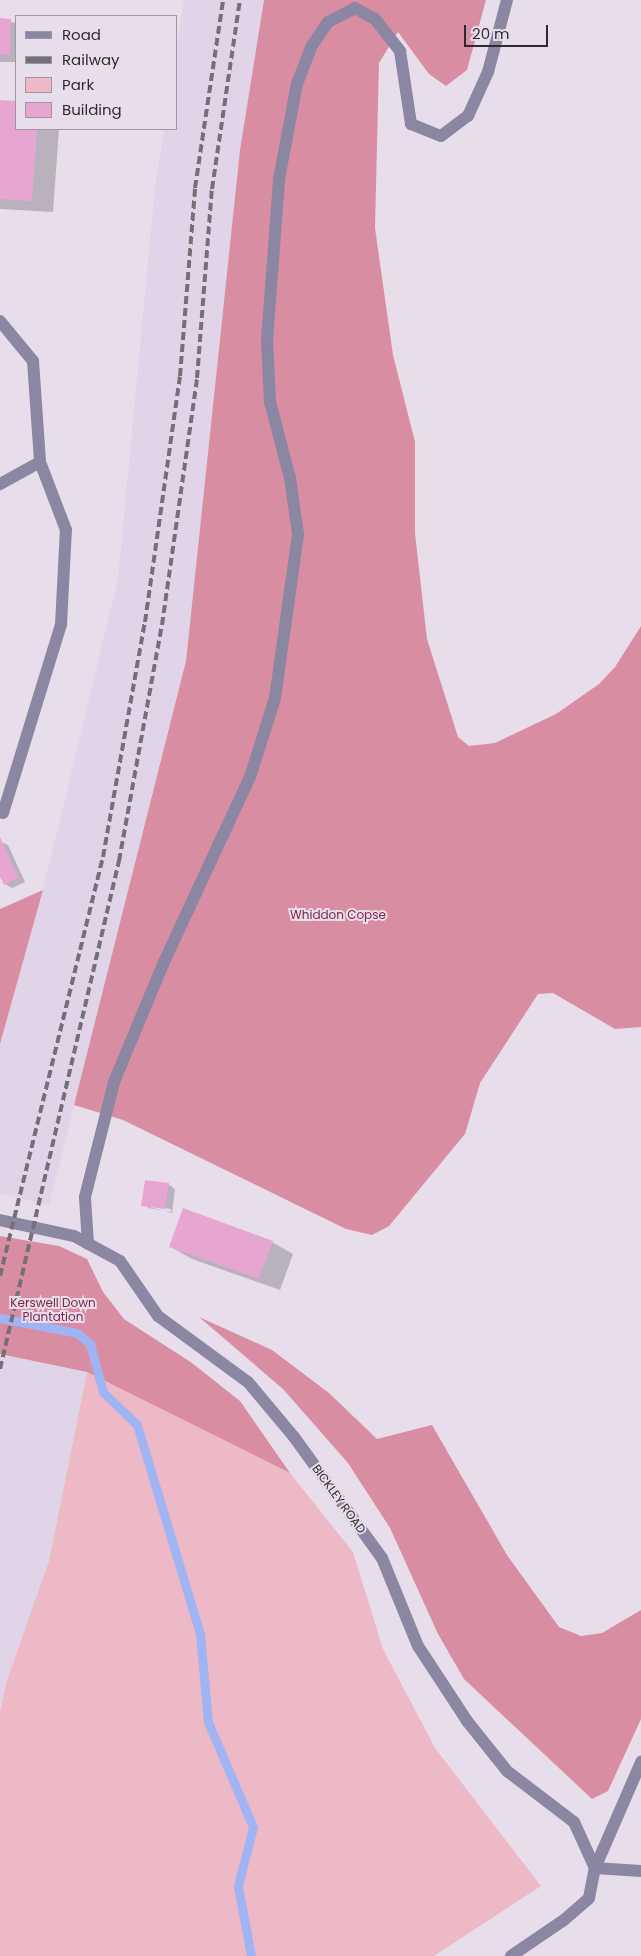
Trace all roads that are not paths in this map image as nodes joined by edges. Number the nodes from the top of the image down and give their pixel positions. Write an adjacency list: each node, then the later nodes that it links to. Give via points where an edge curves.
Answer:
1 (507, 0): 7 (street, via 488,72 468,116 441,136 411,124 400,52 375,19 355,8 328,22 311,47 297,84 279,179 267,340 270,402 290,478 298,534 275,698 250,777 164,962 114,1082 85,1197)
2 (0, 321): 3 (street, via 32,361)
3 (40, 462): 4 (street); 5 (street, via 66,530 61,624)
4 (0, 484)
5 (3, 813)
6 (0, 1220): 7 (street, BICKLEY ROAD, via 74,1236)
7 (88, 1244): 9 (street, BICKLEY ROAD, via 120,1261 158,1316 248,1382 294,1437 382,1558 418,1646 466,1721 507,1771 574,1822)
8 (641, 1762): 9 (street)
9 (595, 1868): 10 (street); 11 (street, via 589,1898 564,1920)
10 (641, 1871)
11 (511, 1956)

